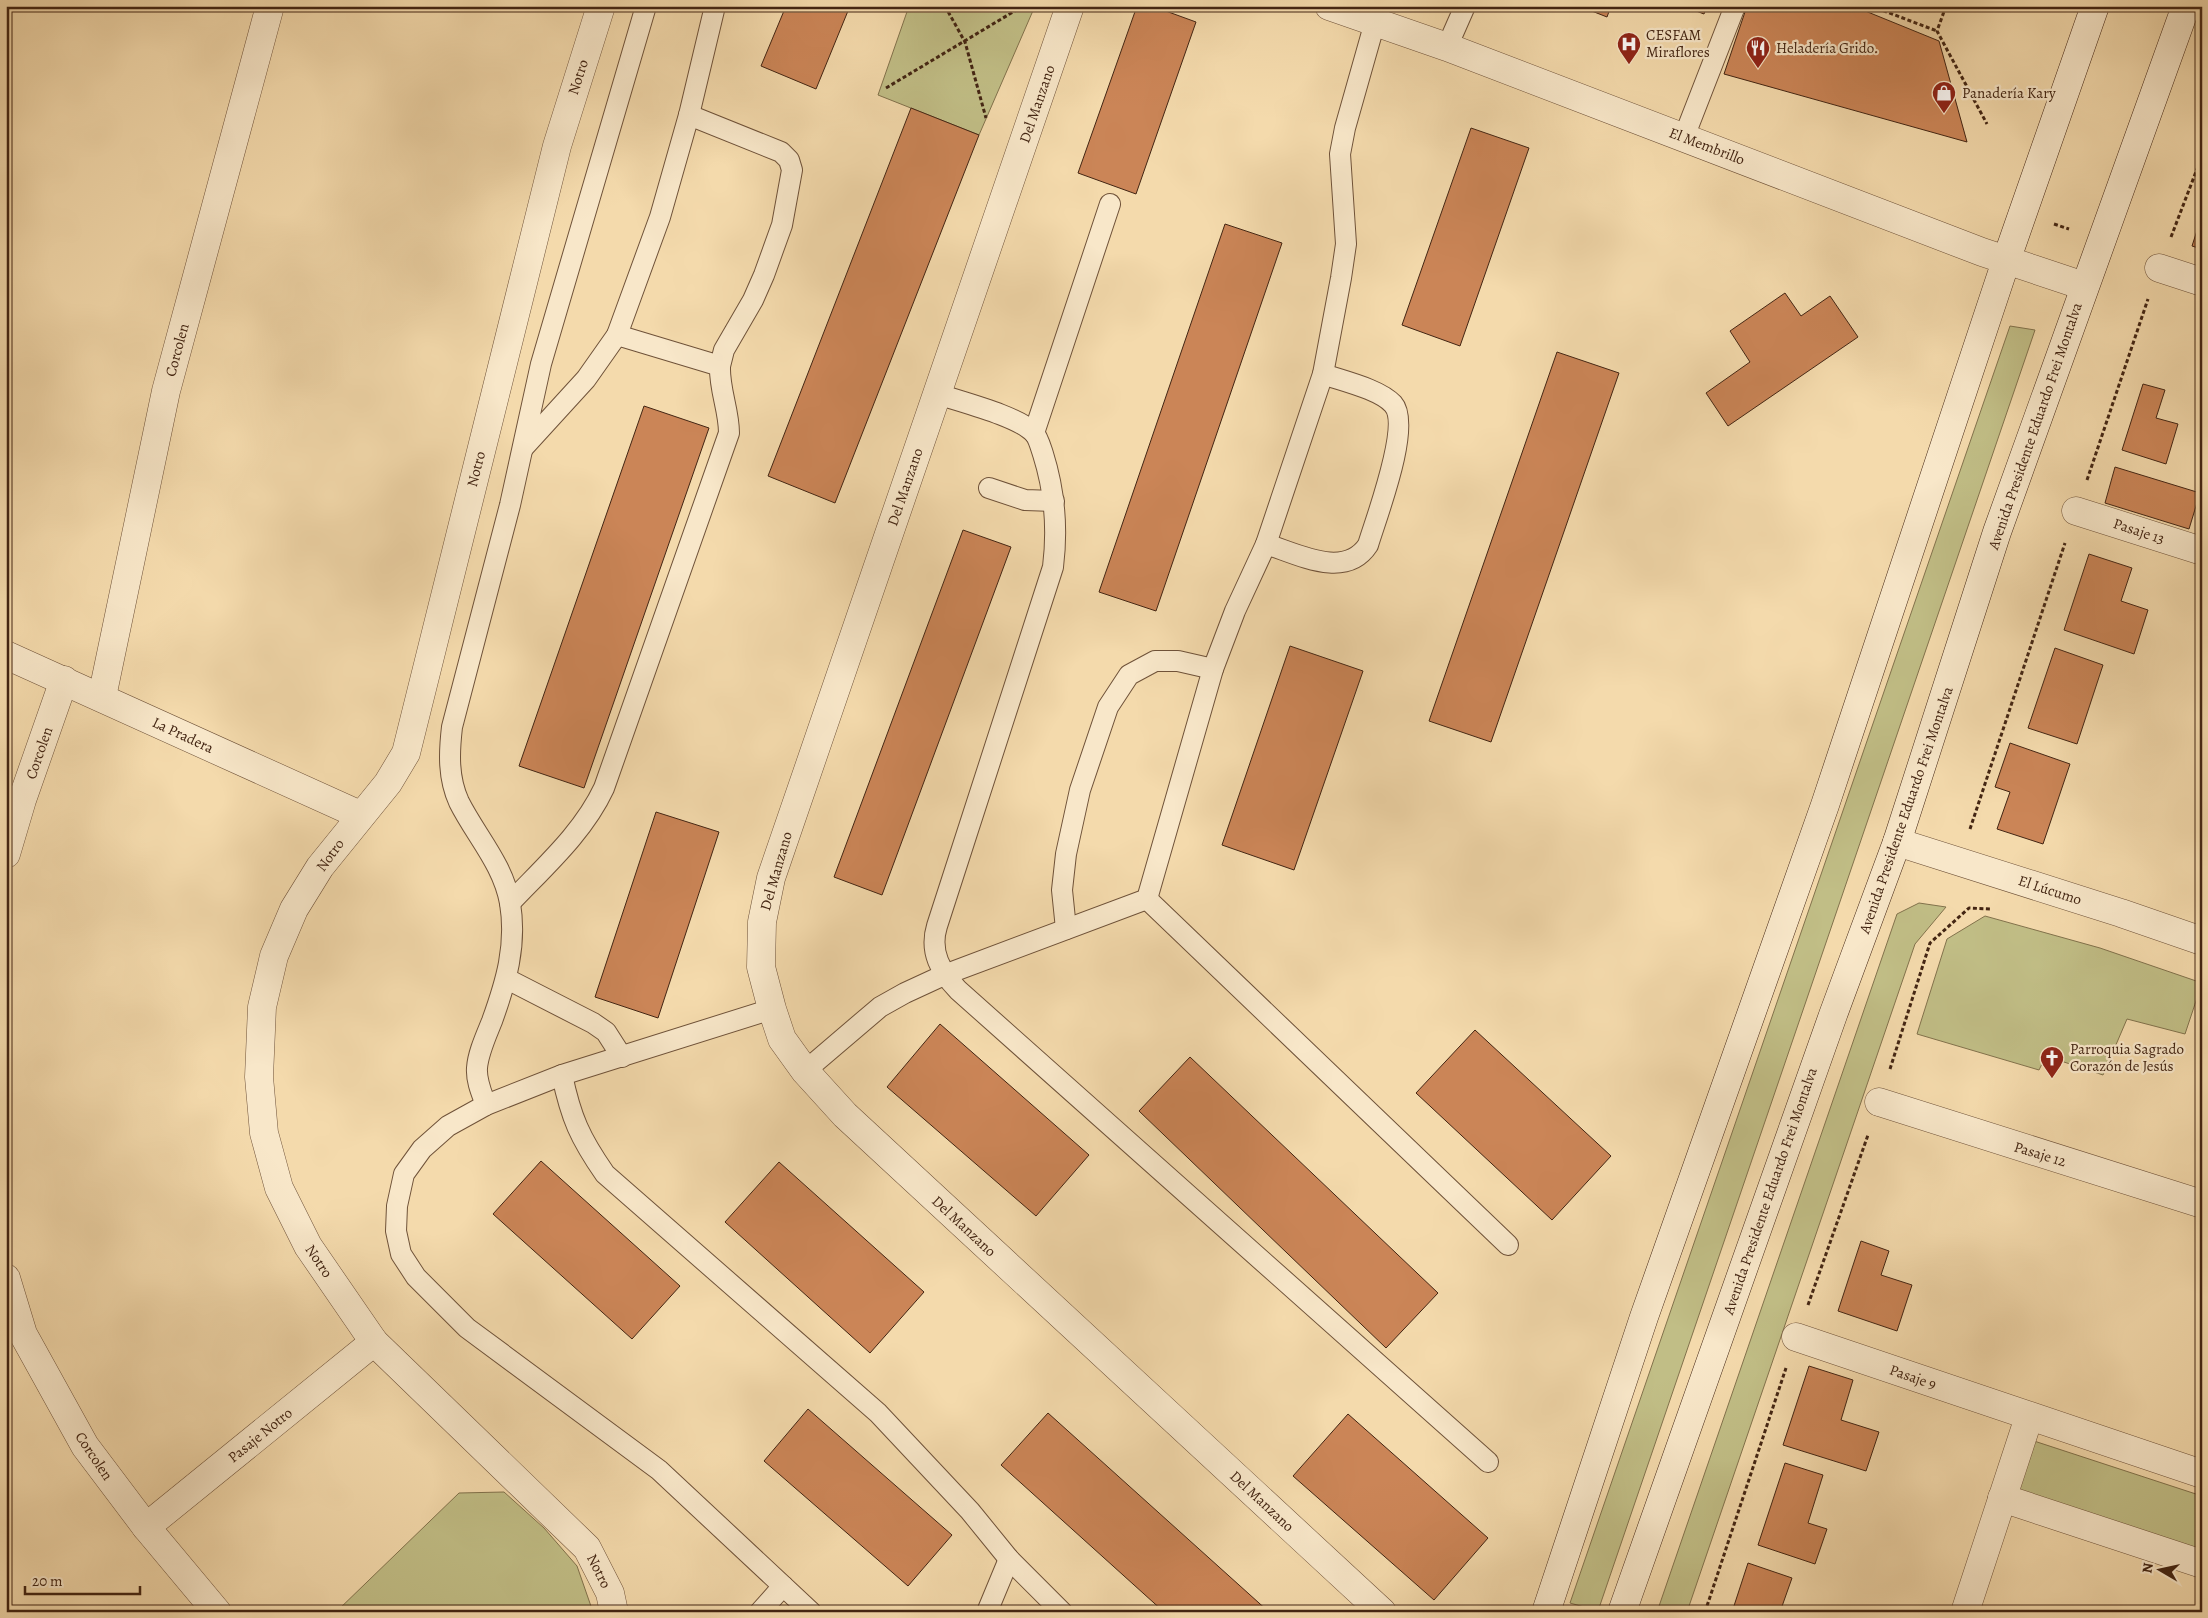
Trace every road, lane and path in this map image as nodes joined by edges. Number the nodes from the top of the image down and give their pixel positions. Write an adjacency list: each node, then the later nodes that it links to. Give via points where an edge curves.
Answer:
1 (270, 6): 46 (street, Corcolen, via 166,391)
2 (601, 6): 47 (street, Notro, via 557,146 406,752 388,783)
3 (646, 6): 37 (lane, via 541,364)
4 (715, 6): 20 (lane)
5 (945, 6): 17 (path)
6 (1023, 6): 17 (path)
7 (1070, 6): 35 (street, Del Manzano)
8 (1329, 6): 15 (street, El Membrillo)
9 (1464, 6): 18 (lane)
10 (1735, 6): 23 (lane)
11 (1871, 6): 16 (path)
12 (1946, 6): 16 (path)
13 (2095, 6): 26 (street)
14 (2186, 6): 27 (street, Avenida Presidente Eduardo Frei Montalva)
15 (1375, 22): 18 (street, El Membrillo); 34 (lane, via 1340,154 1346,244)
16 (1937, 31): 22 (path)
17 (965, 42): 19 (path); 21 (path)
18 (1447, 48): 23 (street, El Membrillo)
19 (886, 88)
20 (688, 115): 32 (lane, via 660,216); 33 (lane, via 781,152 789,160 792,170 782,224 764,276 724,350)
21 (986, 118)
22 (1987, 124)
23 (1684, 137): 28 (street, El Membrillo)
24 (2202, 156): 29 (path)
25 (1110, 204): 36 (lane)
26 (2022, 213): 27 (path); 28 (street)
27 (2101, 240): 31 (street, Avenida Presidente Eduardo Frei Montalva)
28 (2006, 261): 31 (street, El Membrillo); 83 (street, via 1825,805 1644,1317)
29 (2159, 268): 30 (street)
30 (2202, 282)
31 (2084, 286): 48 (street, Avenida Presidente Eduardo Frei Montalva, via 1997,532)
32 (617, 335): 33 (lane); 37 (lane, via 586,379)
33 (720, 366): 51 (lane, via 728,433 604,788 578,831)
34 (1323, 374): 41 (lane); 41 (lane, via 1384,396 1395,406 1400,417 1396,453 1368,545 1361,556 1339,564)
35 (938, 394): 36 (lane, via 1015,421); 57 (street, Del Manzano, via 771,878 762,922 761,967)
36 (1034, 433): 39 (lane, via 1050,476)
37 (522, 450): 51 (lane, via 452,727 449,759 459,801 499,869)
38 (988, 488): 39 (lane, via 1025,500)
39 (1054, 501): 55 (lane, via 1057,538 1053,567 934,937 938,963)
40 (2076, 511): 42 (street, Pasaje 13)
41 (1266, 544): 44 (lane)
42 (2202, 551)
43 (6, 655): 45 (street, La Pradera)
44 (1212, 669): 50 (lane); 53 (lane, via 1178,661 1155,661 1129,675 1108,707 1080,790 1066,854 1062,890)
45 (64, 680): 46 (street, La Pradera); 49 (street, Corcolen)
46 (102, 697): 47 (street, La Pradera)
47 (360, 815): 67 (street, Notro, via 320,867 294,909 274,956 262,1007 259,1077 264,1133 280,1188 308,1246)
48 (1898, 842): 54 (street, El Lúcumo); 84 (street, Avenida Presidente Eduardo Frei Montalva, via 1832,1015)
49 (6, 854)
50 (1147, 899): 53 (lane); 64 (lane)
51 (510, 902): 56 (lane, via 512,945)
52 (1997, 909): 61 (path, via 1969,908 1930,943)
53 (1066, 929): 55 (lane)
54 (2202, 941)
55 (944, 975): 59 (lane, via 880,1007); 69 (lane)
56 (507, 979): 58 (lane, via 593,1023 606,1032); 62 (lane, via 477,1068)
57 (772, 1009): 58 (lane); 59 (street, Del Manzano, via 782,1038)
58 (622, 1057): 60 (lane)
59 (805, 1071): 82 (street, Del Manzano, via 845,1115)
60 (562, 1075): 62 (lane); 73 (lane, via 569,1110 586,1147 605,1174 878,1413 970,1511)
61 (1880, 1102): 63 (street, Pasaje 12); 66 (path)
62 (486, 1105): 75 (lane, via 448,1126 422,1149 404,1174 396,1231 401,1254 416,1277 467,1328 659,1470)
63 (2202, 1204)
64 (1508, 1245)
65 (6, 1278): 72 (street, Corcolen, via 23,1334 85,1446)
66 (1796, 1337): 68 (street, Pasaje 9); 85 (path)
67 (374, 1342): 72 (street, Pasaje Notro); 77 (street, Notro, via 587,1548 610,1594)
68 (2029, 1417): 70 (street, Pasaje 9); 71 (street)
69 (1488, 1462)
70 (2202, 1474)
71 (2002, 1498): 74 (street); 86 (street)
72 (146, 1528): 76 (street, Corcolen)
73 (1009, 1559): 80 (lane); 81 (lane)
74 (2202, 1564)
75 (783, 1586): 78 (lane); 79 (lane)
76 (218, 1612)
77 (614, 1612)
78 (760, 1612)
79 (811, 1612)
80 (987, 1612)
81 (1062, 1612)
82 (1382, 1612)
83 (1546, 1612)
84 (1622, 1612)
85 (1705, 1612)
86 (1965, 1612)

